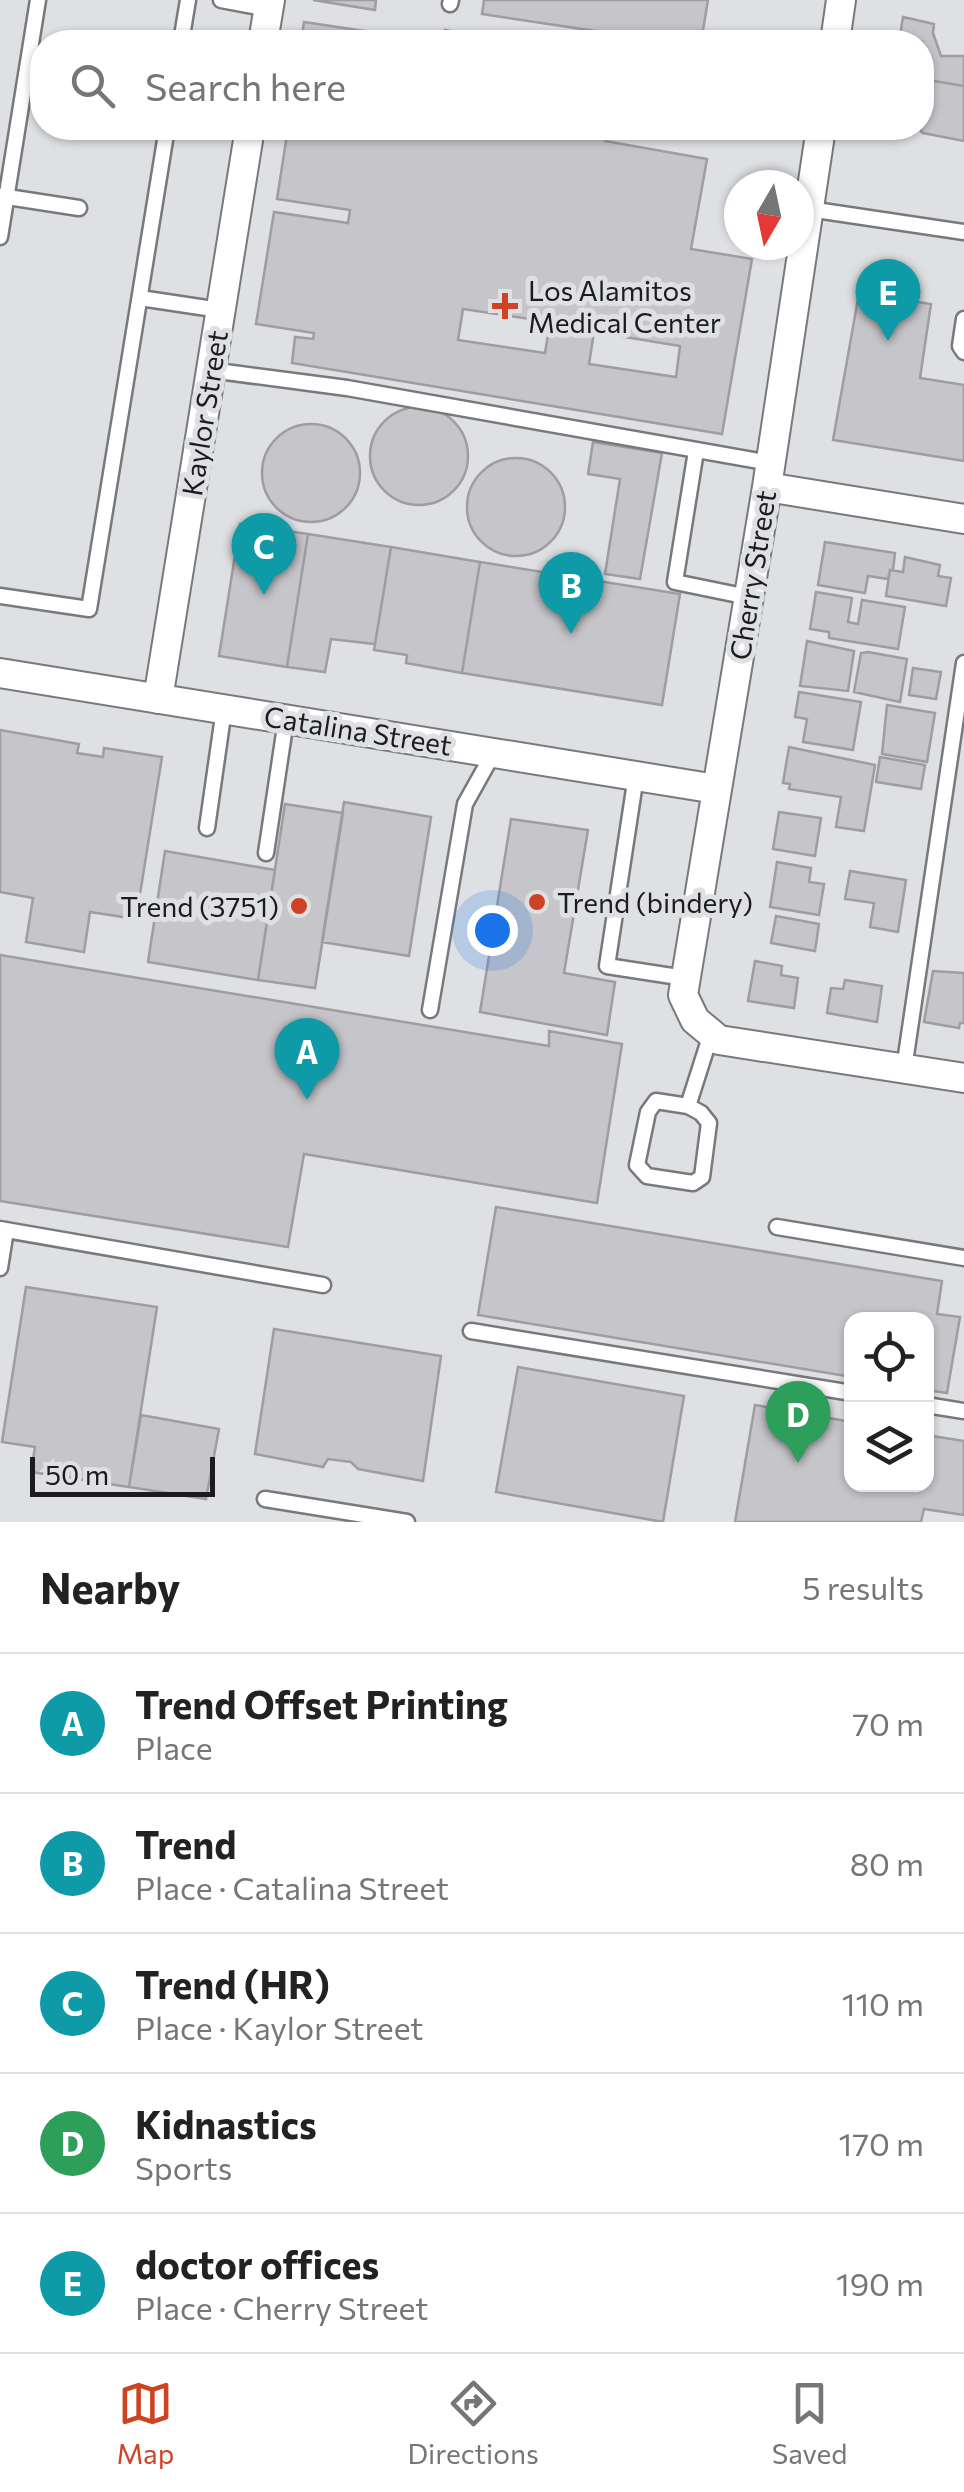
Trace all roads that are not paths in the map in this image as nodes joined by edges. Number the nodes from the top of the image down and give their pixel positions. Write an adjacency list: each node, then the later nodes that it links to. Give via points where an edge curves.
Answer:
1 (38, 0): 6 (lane)
2 (188, 0): 7 (lane)
3 (222, 0): 5 (lane)
4 (841, 0): 9 (street)
5 (270, 4): 8 (street)
6 (33, 30)
7 (183, 30)
8 (265, 30)
9 (837, 30)
10 (30, 45): 15 (lane)
11 (165, 140): 21 (lane)
12 (248, 140): 22 (street, Kaylor Street)
13 (819, 140): 14 (street, Cherry Street)
14 (814, 175)
15 (3, 196): 16 (lane); 19 (lane)
16 (79, 208)
17 (814, 210): 18 (lane)
18 (964, 232)
19 (0, 238)
20 (801, 260): 27 (street, Cherry Street)
21 (140, 298): 22 (lane); 29 (lane, via 89,610)
22 (220, 310): 25 (street, Kaylor Street)
23 (964, 319): 24 (lane)
24 (964, 352)
25 (210, 370): 26 (lane); 33 (street, Kaylor Street)
26 (696, 451): 27 (lane); 30 (lane, via 675,582)
27 (769, 475): 28 (street); 30 (street, Cherry Street)
28 (964, 519)
29 (0, 596)
30 (748, 597): 38 (street, Cherry Street)
31 (964, 663): 44 (lane)
32 (0, 673): 33 (street, Catalina Street)
33 (158, 699): 34 (street, Catalina Street)
34 (224, 709): 35 (street, Catalina Street); 39 (lane)
35 (286, 720): 36 (street, Catalina Street); 40 (lane)
36 (494, 752): 37 (street, Catalina Street); 42 (lane, via 465,804)
37 (636, 776): 38 (street, Catalina Street); 41 (lane, via 607,966)
38 (716, 788): 41 (street, Cherry Street)
39 (206, 828)
40 (266, 852)
41 (685, 978): 43 (street, Cherry Street, via 682,996)
42 (430, 1010)
43 (703, 1027): 44 (street, via 719,1040); 46 (lane)
44 (904, 1069): 45 (street)
45 (964, 1078)
46 (688, 1106): 46 (lane, via 656,1101 648,1112 638,1165 647,1176 693,1183 702,1177 709,1123)
47 (777, 1227): 49 (lane)
48 (3, 1230): 50 (lane); 51 (lane)
49 (964, 1258)
50 (0, 1268)
51 (323, 1285)
52 (471, 1331): 53 (lane)
53 (844, 1392)
54 (934, 1406): 55 (lane)
55 (964, 1411)
56 (265, 1499): 57 (lane)
57 (407, 1522)

